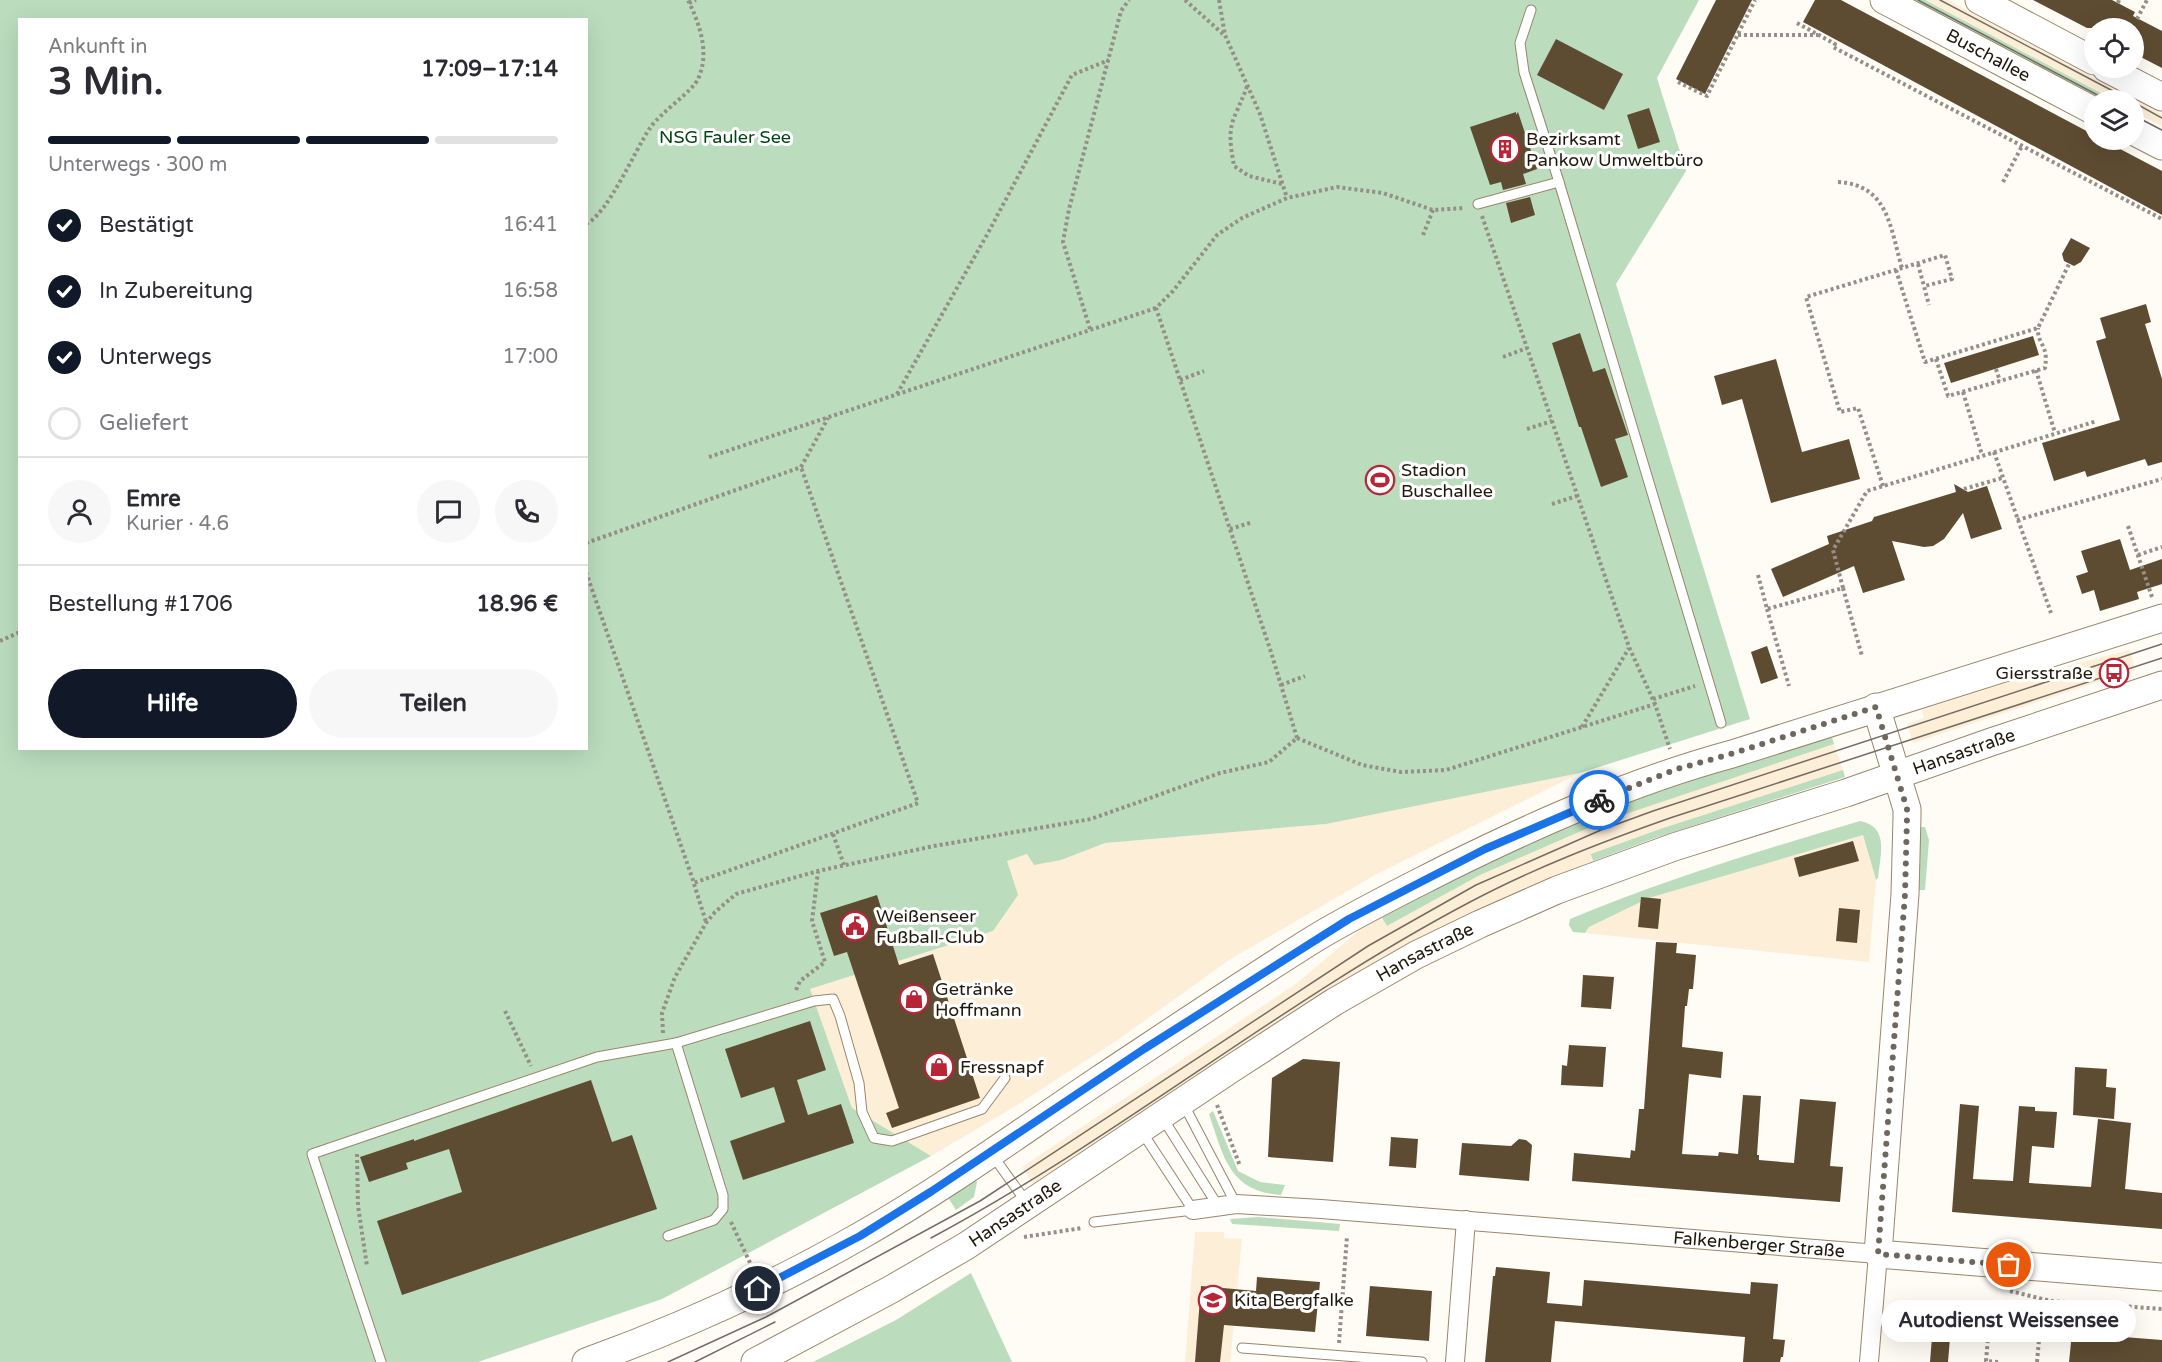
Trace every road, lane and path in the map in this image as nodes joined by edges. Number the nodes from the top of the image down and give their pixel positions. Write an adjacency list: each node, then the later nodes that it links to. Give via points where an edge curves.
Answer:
1 (696, 0): 9 (path)
2 (1129, 0): 17 (path, via 1121,10)
3 (1185, 0): 13 (path)
4 (1219, 0): 13 (path)
5 (1755, 0): 14 (path)
6 (1884, 0): 22 (main road, Buschallee)
7 (1979, 0): 16 (main road)
8 (2147, 0): 11 (path)
9 (688, 2): 34 (path, via 705,50 698,81 650,128 603,208)
10 (1531, 10): 26 (lane, via 1520,43 1524,72)
11 (2138, 18)
12 (1797, 23): 15 (path)
13 (1225, 35): 20 (path)
14 (1738, 35): 15 (path); 19 (path, via 1707,96)
15 (1819, 35): 24 (path, via 1835,44 1833,47)
16 (2084, 56)
17 (1109, 60): 43 (path, via 1063,242); 53 (path, via 1072,75)
18 (2125, 78): 21 (main road)
19 (1678, 82)
20 (1247, 85): 29 (path); 29 (path, via 1234,115 1229,140 1234,166 1249,176)
21 (2162, 97)
22 (2084, 106)
23 (2144, 137): 25 (main road)
24 (2022, 146): 28 (path); 33 (path)
25 (2162, 146)
26 (1559, 182): 31 (lane); 94 (lane)
27 (1838, 182): 38 (path, via 1854,183 1870,191 1884,207)
28 (2004, 182)
29 (1283, 184): 30 (path)
30 (1287, 198): 32 (path, via 1337,187 1383,193); 41 (path, via 1242,218 1217,235)
31 (1478, 204): 32 (path, via 1456,210); 44 (path)
32 (1433, 210): 35 (path)
33 (2162, 219)
34 (588, 223)
35 (1423, 235)
36 (1918, 264): 38 (path); 39 (path); 39 (path, via 1945,255 1952,279)
37 (2069, 264): 42 (path)
38 (1899, 269): 46 (path, via 1925,362); 65 (path, via 1806,297 1840,412 1858,408)
39 (1925, 286): 40 (path)
40 (1929, 305)
41 (1156, 308): 43 (path); 50 (path)
42 (2038, 328): 46 (path); 48 (path, via 2037,335 2047,355 2045,368)
43 (1090, 329): 53 (path)
44 (1527, 348): 45 (path); 55 (path)
45 (1503, 357)
46 (1936, 358): 52 (path, via 1948,396)
47 (1996, 369): 51 (path)
48 (2036, 370): 51 (path); 58 (path)
49 (1204, 371): 50 (path)
50 (1180, 380): 72 (path)
51 (2000, 381): 52 (path)
52 (1963, 392): 60 (path)
53 (897, 394): 54 (path)
54 (828, 417): 61 (path); 62 (path)
55 (1552, 421): 57 (path); 67 (path)
56 (2097, 421): 58 (path)
57 (1527, 429)
58 (2055, 433): 59 (path)
59 (1994, 452): 60 (path); 63 (path)
60 (1982, 455): 65 (path)
61 (709, 457)
62 (801, 467): 73 (path); 99 (path, via 918,803)
63 (2002, 478): 66 (path); 69 (path)
64 (2162, 479): 69 (path)
65 (1883, 486): 78 (path, via 1868,491 1833,550)
66 (1964, 489)
67 (1577, 496): 68 (path); 84 (path)
68 (1552, 504)
69 (2017, 520): 81 (path)
70 (1254, 522): 72 (path)
71 (2128, 526): 75 (path)
72 (1230, 529): 87 (path)
73 (588, 542)
74 (2162, 547): 75 (path)
75 (2138, 555): 80 (path)
76 (1758, 575): 79 (path)
77 (588, 578): 102 (path)
78 (1843, 588): 79 (path); 85 (path)
79 (1767, 609): 89 (path)
80 (2158, 609): 93 (main road)
81 (2051, 613)
82 (18, 633): 83 (path)
83 (0, 640)
84 (1629, 647): 91 (path); 95 (path)
85 (1862, 656)
86 (1305, 676): 87 (path)
87 (1281, 685): 96 (path)
88 (2162, 685): 98 (main road, Hansastraße)
89 (1789, 686)
90 (1688, 688): 91 (path)
91 (1653, 699): 92 (path)
92 (1655, 704): 95 (path); 97 (path)
93 (1876, 707): 98 (main road); 113 (main road, via 1677,769 1562,814 1425,879 1314,939)
94 (1721, 723)
95 (1582, 728): 96 (path, via 1446,770 1401,772 1362,765)
96 (1297, 738): 100 (path, via 1269,762 1220,773 1091,819)
97 (1669, 742)
98 (1897, 775): 111 (main road, Hansastraße, via 1674,848 1490,919 1334,1002); 124 (main road, via 1907,809 1907,857)
99 (833, 834): 100 (path); 102 (path)
100 (844, 865): 101 (path)
101 (818, 872): 103 (path, via 736,894); 104 (path, via 812,921 825,962 800,981)
102 (694, 883): 103 (path)
103 (706, 923): 107 (path, via 675,977 662,1013)
104 (787, 1010): 106 (lane); 109 (lane, via 833,999 859,1083 862,1112 874,1138 892,1141 982,1109)
105 (505, 1011): 108 (path)
106 (676, 1043): 107 (lane); 117 (lane, via 723,1195)
107 (665, 1045): 108 (lane, via 597,1057)
108 (536, 1078): 112 (lane)
109 (1005, 1078)
110 (1216, 1104): 114 (path)
111 (1162, 1116): 115 (main road, Hansastraße); 116 (lane); 116 (lane); 118 (lane)
112 (358, 1138): 126 (path, via 358,1206); 134 (lane, via 312,1154)
113 (991, 1152): 115 (lane); 135 (main road, via 860,1236 796,1271 681,1325)
114 (1240, 1166)
115 (1028, 1205): 136 (main road, Hansastraße, via 890,1290)
116 (1227, 1205): 118 (street, Falkenberger Straße); 119 (street, Falkenberger Straße)
117 (723, 1209): 121 (lane, via 714,1220); 125 (path)
118 (1193, 1210): 120 (lane)
119 (1466, 1220): 124 (street, Falkenberger Straße); 138 (street)
120 (1094, 1222): 123 (path, via 1083,1228)
121 (668, 1236)
122 (1347, 1236): 133 (path)
123 (1020, 1238)
124 (1878, 1254): 127 (main road, Falkenberger Straße); 139 (street)
125 (754, 1272)
126 (368, 1277)
127 (2162, 1277)
128 (2006, 1290): 130 (path, via 2051,1301)
129 (2042, 1307): 131 (path)
130 (2162, 1309)
131 (2041, 1317): 140 (path, via 1990,1313 1986,1361); 141 (path)
132 (1242, 1348): 133 (lane)
133 (1338, 1355): 137 (lane)
134 (381, 1362)
135 (586, 1362)
136 (755, 1362)
137 (1422, 1362)
138 (1455, 1362)
139 (1869, 1362)
140 (1998, 1362)
141 (2037, 1362)

